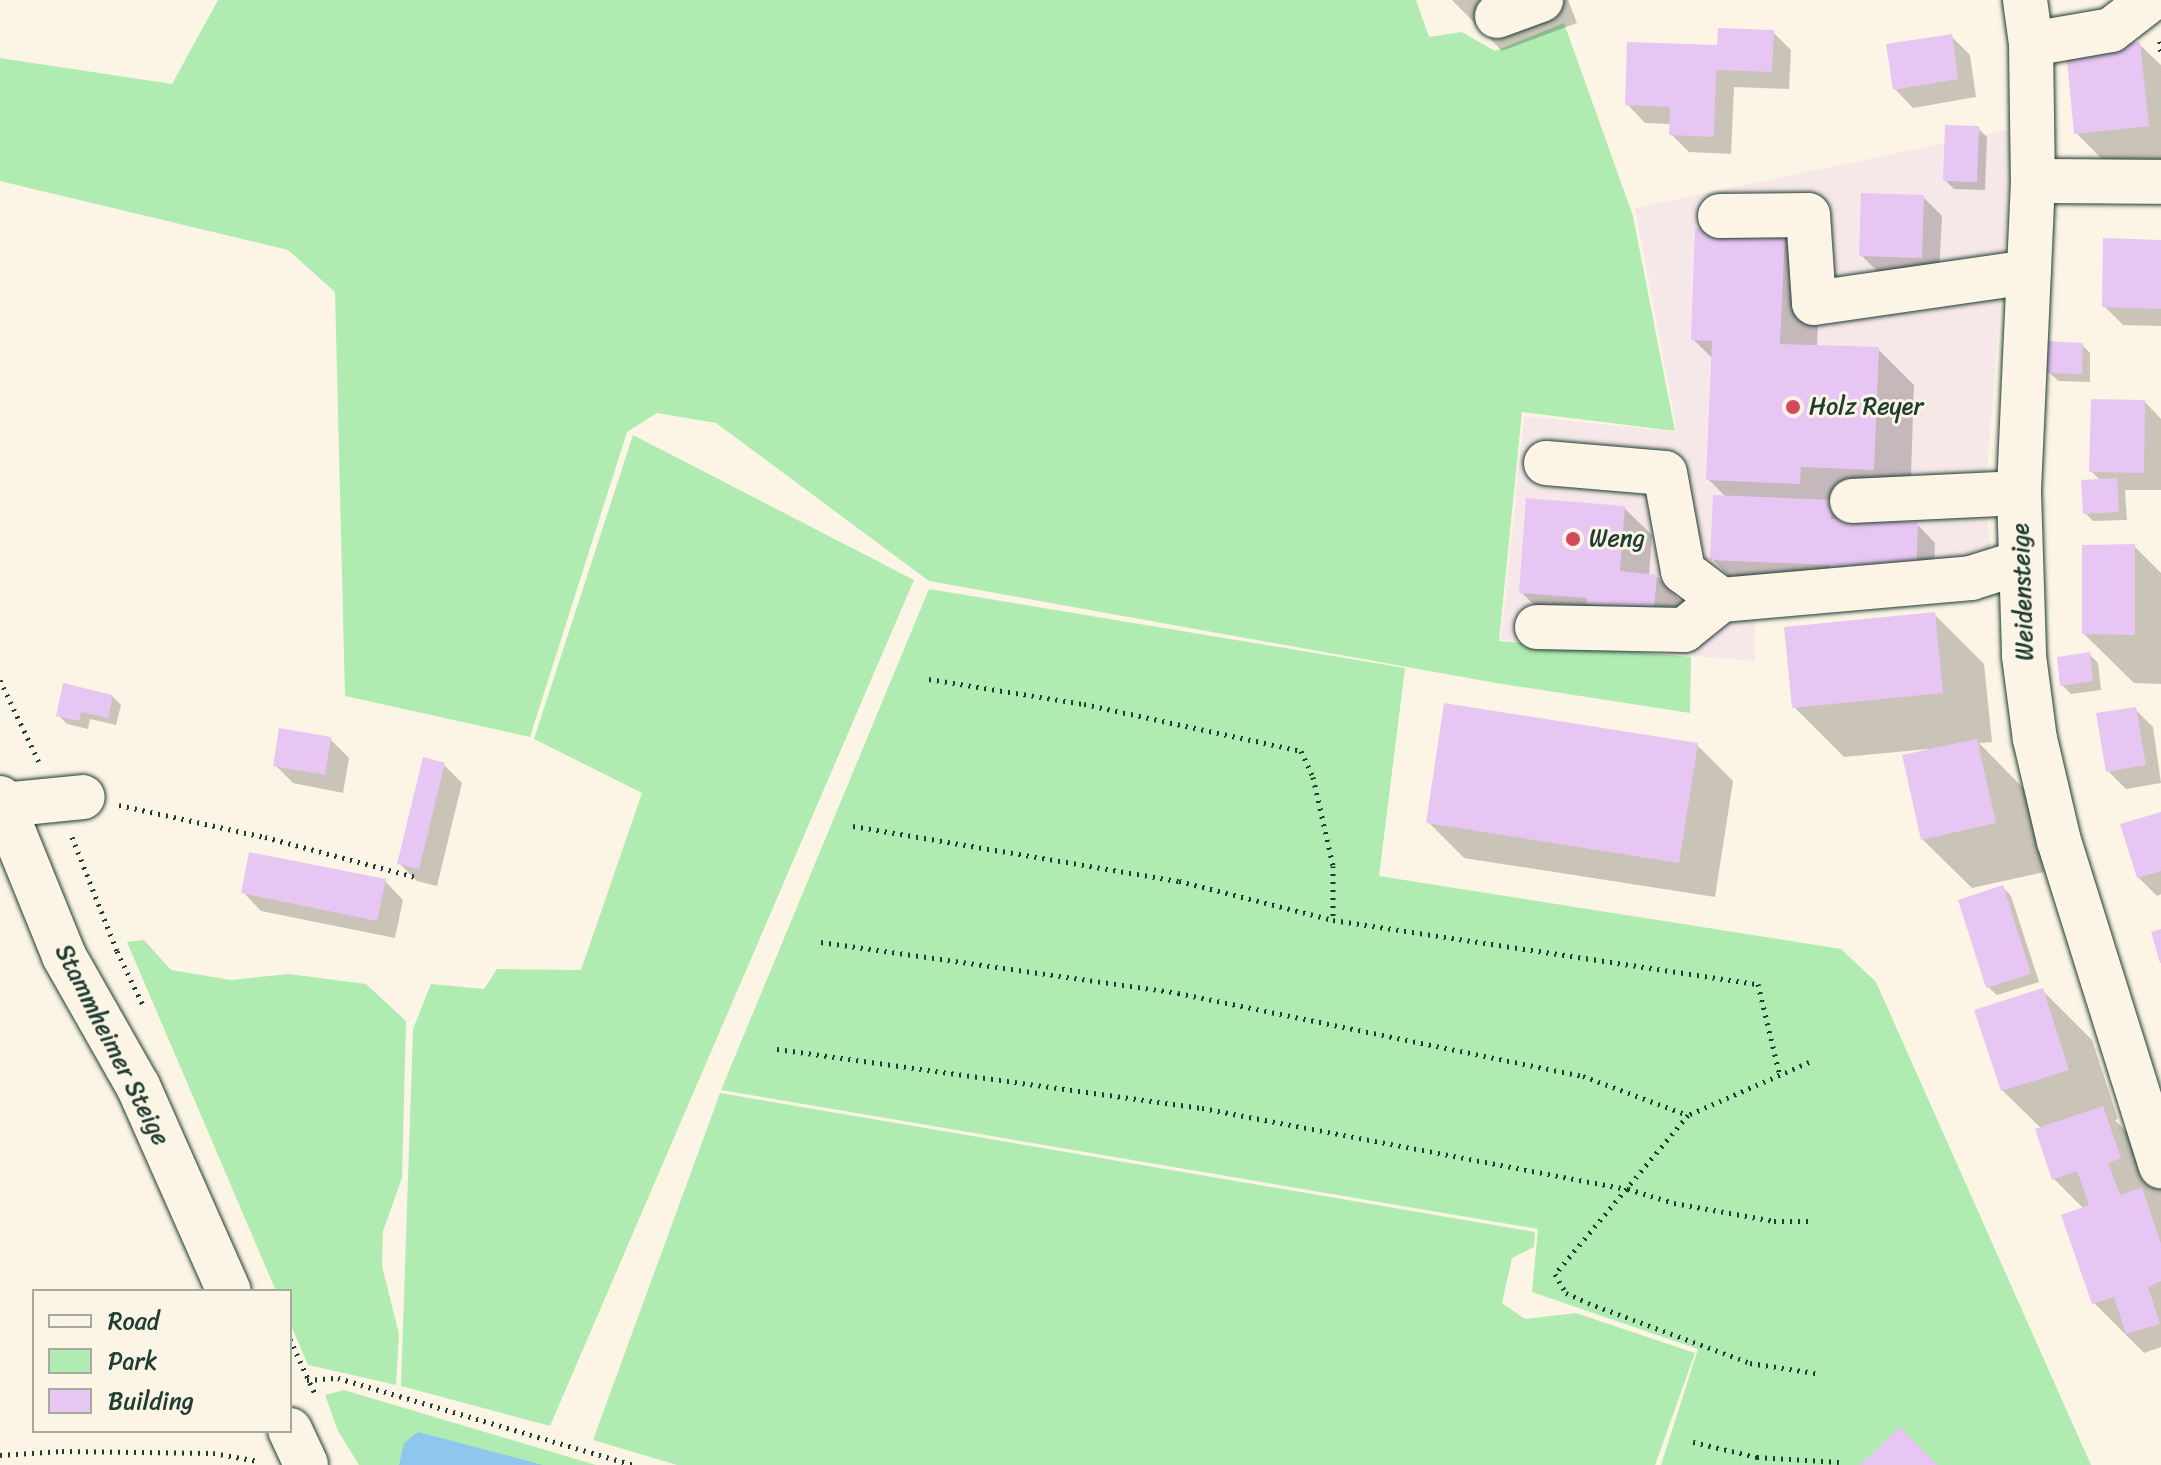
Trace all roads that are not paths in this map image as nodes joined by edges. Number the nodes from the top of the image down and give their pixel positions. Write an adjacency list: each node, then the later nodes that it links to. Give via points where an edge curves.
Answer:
1 (1541, 0): 4 (street)
2 (2025, 0): 5 (street, Weidensteige)
3 (2150, 0): 5 (street, via 2111,30)
4 (1497, 16)
5 (2031, 44): 6 (street, Weidensteige)
6 (2033, 181): 7 (street); 9 (street, Weidensteige)
7 (2161, 182)
8 (1720, 216): 9 (street, via 1808,215 1814,303)
9 (2029, 272): 11 (street, Weidensteige)
10 (1546, 463): 14 (street, via 1665,473 1683,571)
11 (2019, 493): 12 (street); 13 (street, Weidensteige)
12 (1852, 501)
13 (2019, 563): 14 (street, via 1971,578); 18 (street, Weidensteige, via 2035,739 2059,841)
14 (1721, 600): 15 (street, via 1684,630)
15 (1537, 627)
16 (70, 799): 17 (street)
17 (2, 801): 19 (street, Stammheimer Steige, via 64,956 138,1086)
18 (2161, 1166)
19 (228, 1289)

